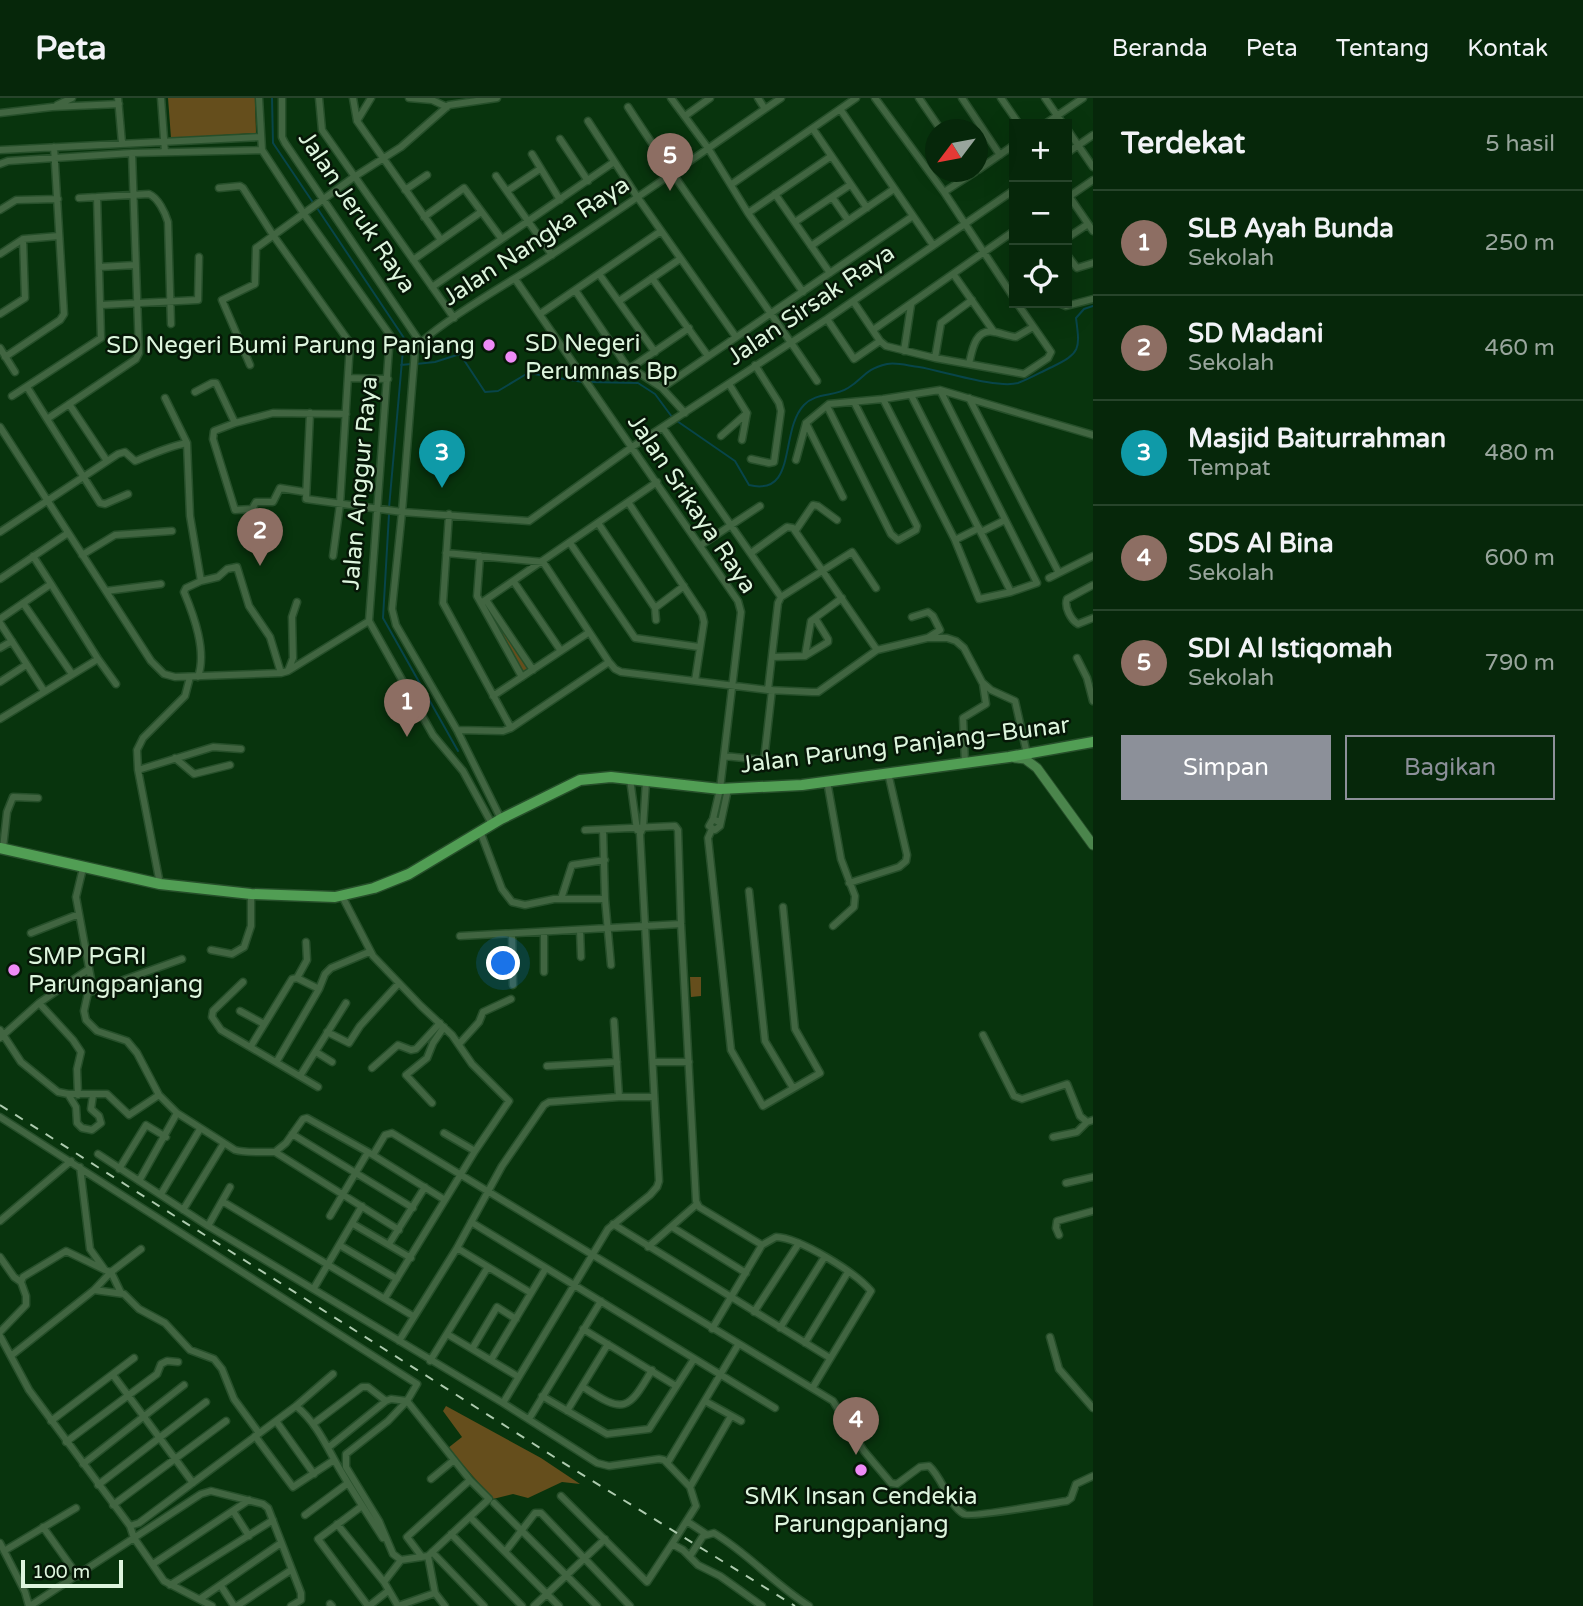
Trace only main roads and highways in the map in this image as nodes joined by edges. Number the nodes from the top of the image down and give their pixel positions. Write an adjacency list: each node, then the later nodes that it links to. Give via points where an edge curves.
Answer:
1 (1093, 742): 2 (main road, Jalan Parung Panjang–Bunar)
2 (1049, 751): 3 (main road, Jalan Parung Panjang–Bunar); 4 (main road, via 1040,758)
3 (1009, 757): 4 (main road, via 1025,759); 6 (main road, Jalan Parung Panjang–Bunar, via 827,781 724,789 630,779 580,780 496,822 409,874 342,896 251,894 160,884)
4 (1042, 775): 5 (main road)
5 (1092, 843)
6 (1, 848)

